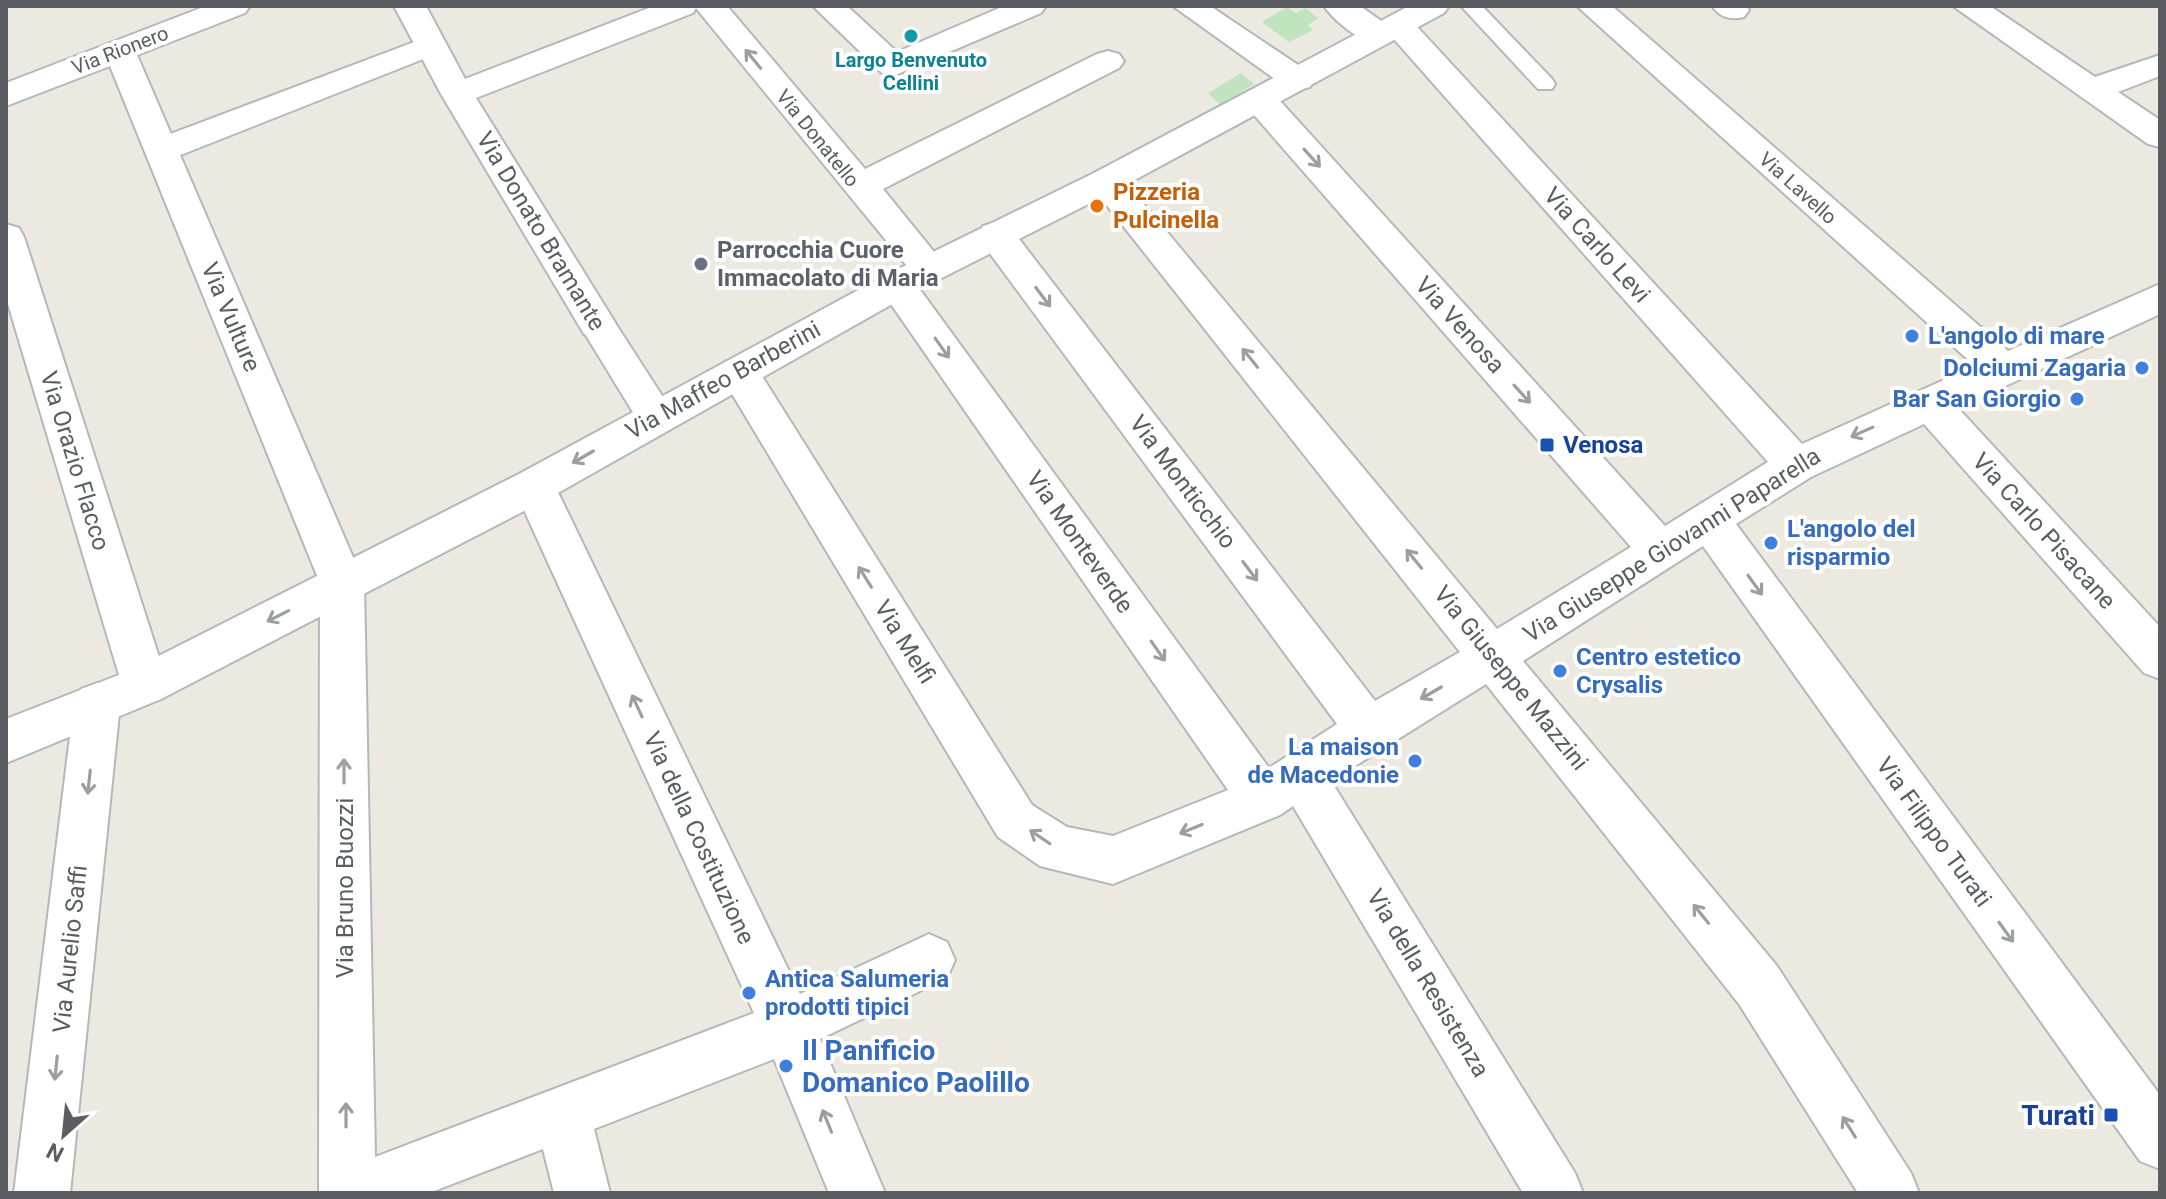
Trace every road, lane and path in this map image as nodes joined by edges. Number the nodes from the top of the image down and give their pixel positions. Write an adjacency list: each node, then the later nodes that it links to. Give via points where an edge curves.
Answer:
1 (234, 6): 15 (street, Via Rionero)
2 (410, 6): 14 (street, Via Donato Bramante)
3 (682, 6): 21 (street)
4 (829, 6): 5 (street, via 893,66)
5 (1030, 6)
6 (1189, 6): 18 (street)
7 (1340, 6): 13 (street, Via Carlo Levi)
8 (1433, 6): 13 (street, Via Maffeo Barberini)
9 (1471, 6): 19 (lane)
10 (1593, 6): 33 (street, Via Lavello)
11 (1969, 6): 20 (street)
12 (720, 9): 27 (street, Via Donatello, one-way to 12)
13 (1388, 30): 18 (street, Via Maffeo Barberini); 37 (street, Via Carlo Levi)
14 (430, 45): 21 (street, Via Donato Bramante); 25 (street)
15 (119, 50): 22 (street, Via Rionero); 25 (street, Via Vulture)
16 (1108, 61): 27 (street)
17 (2160, 65): 20 (street)
18 (1298, 80): 23 (street, Via Maffeo Barberini)
19 (1545, 84)
20 (2090, 90): 24 (street)
21 (457, 94): 32 (street, Via Donato Bramante)
22 (6, 95)
23 (1260, 100): 26 (street, Via Maffeo Barberini); 40 (street, Via Venosa, one-way to 40)
24 (2160, 136)
25 (161, 150): 41 (street, Via Vulture)
26 (1106, 181): 28 (street, Via Maffeo Barberini); 42 (street, Via Giuseppe Mazzini, one-way to 26)
27 (858, 187): 30 (street, Via Donatello)
28 (996, 235): 30 (street, Via Maffeo Barberini); 46 (street, Via Monticchio, one-way to 46)
29 (6, 237): 44 (street, Via Orazio Flacco)
30 (913, 276): 34 (street, Via Maffeo Barberini); 48 (street, Via Monteverde, one-way to 48)
31 (2160, 298): 33 (street, Via Giuseppe Giovanni Paparella)
32 (597, 324): 36 (street, Via Donato Bramante)
33 (2003, 369): 35 (street, Via Giuseppe Giovanni Paparella)
34 (739, 372): 36 (street, Via Maffeo Barberini); 49 (street, Via Melfi, one-way to 34, via 1057,849 1015,821)
35 (1929, 403): 37 (street, Via Giuseppe Giovanni Paparella, one-way to 37); 43 (street, Via Carlo Pisacane)
36 (655, 416): 38 (street, Via Maffeo Barberini, one-way to 38)
37 (1796, 465): 39 (street, Via Giuseppe Giovanni Paparella)
38 (534, 486): 41 (street, Via Maffeo Barberini); 51 (street, Via della Costituzione, one-way to 38)
39 (1710, 522): 40 (street, Via Giuseppe Giovanni Paparella); 53 (street, Via Filippo Turati, one-way to 53)
40 (1660, 550): 42 (street, Via Giuseppe Giovanni Paparella)
41 (342, 583): 44 (street, Via Maffeo Barberini, one-way to 44); 55 (street, Via Bruno Buozzi, one-way to 41)
42 (1493, 656): 46 (street, Via Giuseppe Giovanni Paparella, one-way to 46); 60 (street, Via Giuseppe Mazzini, one-way to 42, via 1758,985)
43 (2160, 659)
44 (145, 685): 45 (street, Via Maffeo Barberini)
45 (97, 704): 47 (street, Via Maffeo Barberini); 54 (street, Via Aurelio Saffi, one-way to 54)
46 (1369, 729): 48 (street, Via Giuseppe Giovanni Paparella)
47 (7, 732)
48 (1281, 786): 49 (street, Via Giuseppe Giovanni Paparella, one-way to 49); 59 (street, Via della Resistenza)
49 (1113, 860)
50 (929, 960): 51 (street)
51 (788, 1027): 52 (street); 58 (street, Via della Costituzione, one-way to 51)
52 (563, 1115): 56 (street); 57 (street)
53 (2160, 1141)
54 (42, 1193)
55 (347, 1193)
56 (355, 1193)
57 (582, 1193)
58 (857, 1193)
59 (1555, 1193)
60 (1891, 1193)

